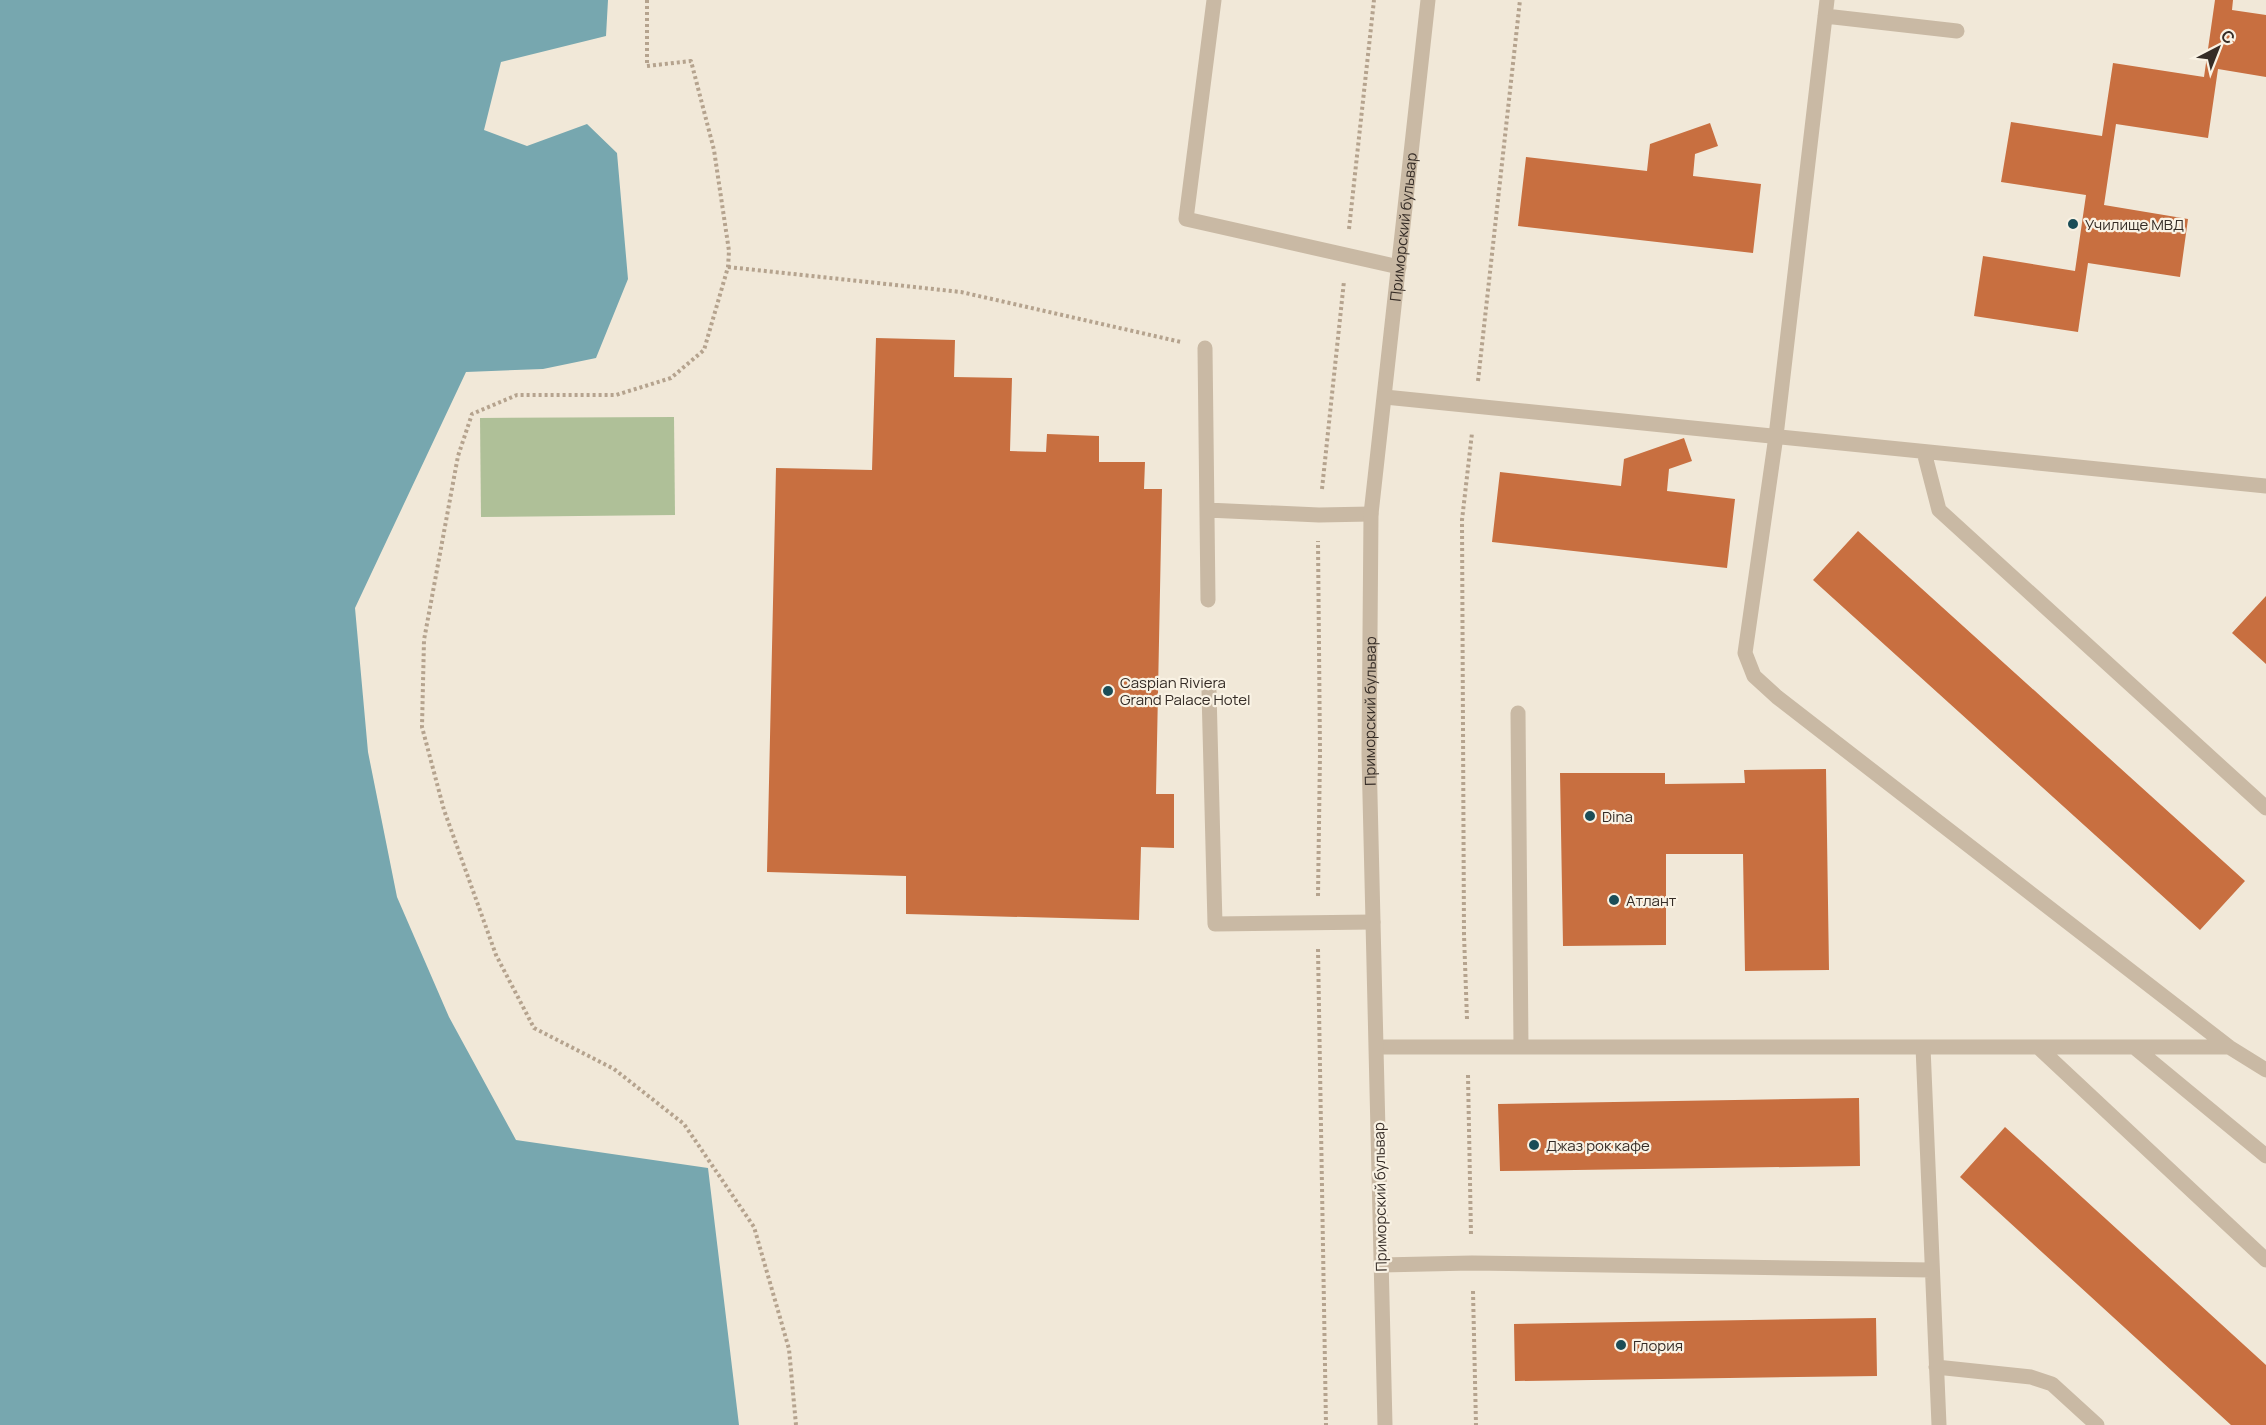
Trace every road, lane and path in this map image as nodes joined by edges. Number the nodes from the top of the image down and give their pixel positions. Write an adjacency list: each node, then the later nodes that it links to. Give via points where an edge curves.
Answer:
1 (647, 0): 10 (path, via 646,66 691,61 714,150)
2 (1214, 0): 9 (street, via 1186,219)
3 (1374, 0): 9 (path)
4 (1428, 0): 11 (street, Приморский бульвар)
5 (1520, 0): 14 (path)
6 (1827, 0): 7 (street)
7 (1825, 16): 8 (street); 15 (street)
8 (1957, 31)
9 (1346, 256): 11 (street); 20 (path)
10 (728, 267): 12 (path, via 962,292); 41 (path, via 704,350 670,378 616,395 517,395 472,414 458,456 424,640 422,727 444,810 496,955 534,1028 614,1069 684,1125 754,1227 789,1349)
11 (1399, 267): 13 (street, Приморский бульвар)
12 (1205, 348): 18 (street)
13 (1385, 397): 14 (street); 19 (street, Приморский бульвар)
14 (1475, 406): 15 (street); 28 (path, via 1462,520)
15 (1776, 436): 16 (street); 33 (street, via 1745,653 1754,676)
16 (1924, 452): 17 (street); 24 (street, via 1939,510)
17 (2266, 486)
18 (1207, 510): 20 (street); 21 (street)
19 (1371, 514): 20 (street); 25 (street, Приморский бульвар, via 1369,754)
20 (1320, 515): 26 (path)
21 (1208, 600)
22 (1209, 691): 26 (street, via 1215,924)
23 (1518, 713): 29 (street)
24 (2266, 808)
25 (1373, 922): 26 (street); 27 (street, Приморский бульвар)
26 (1317, 923): 42 (path)
27 (1377, 1047): 28 (street); 38 (street, Приморский бульвар)
28 (1468, 1047): 29 (street); 37 (path)
29 (1521, 1047): 30 (street)
30 (1923, 1047): 31 (street); 39 (street)
31 (2038, 1047): 32 (street); 36 (street)
32 (2134, 1047): 33 (street); 35 (street)
33 (2229, 1047): 34 (street)
34 (2266, 1070)
35 (2266, 1156)
36 (2266, 1260)
37 (1472, 1263): 38 (street); 39 (street); 44 (path)
38 (1382, 1265): 43 (street, Приморский бульвар)
39 (1931, 1270): 40 (street)
40 (1936, 1367): 45 (street); 46 (street, via 2031,1377 2052,1384)
41 (796, 1425)
42 (1326, 1425)
43 (1386, 1425)
44 (1476, 1425)
45 (1939, 1425)
46 (2097, 1425)

